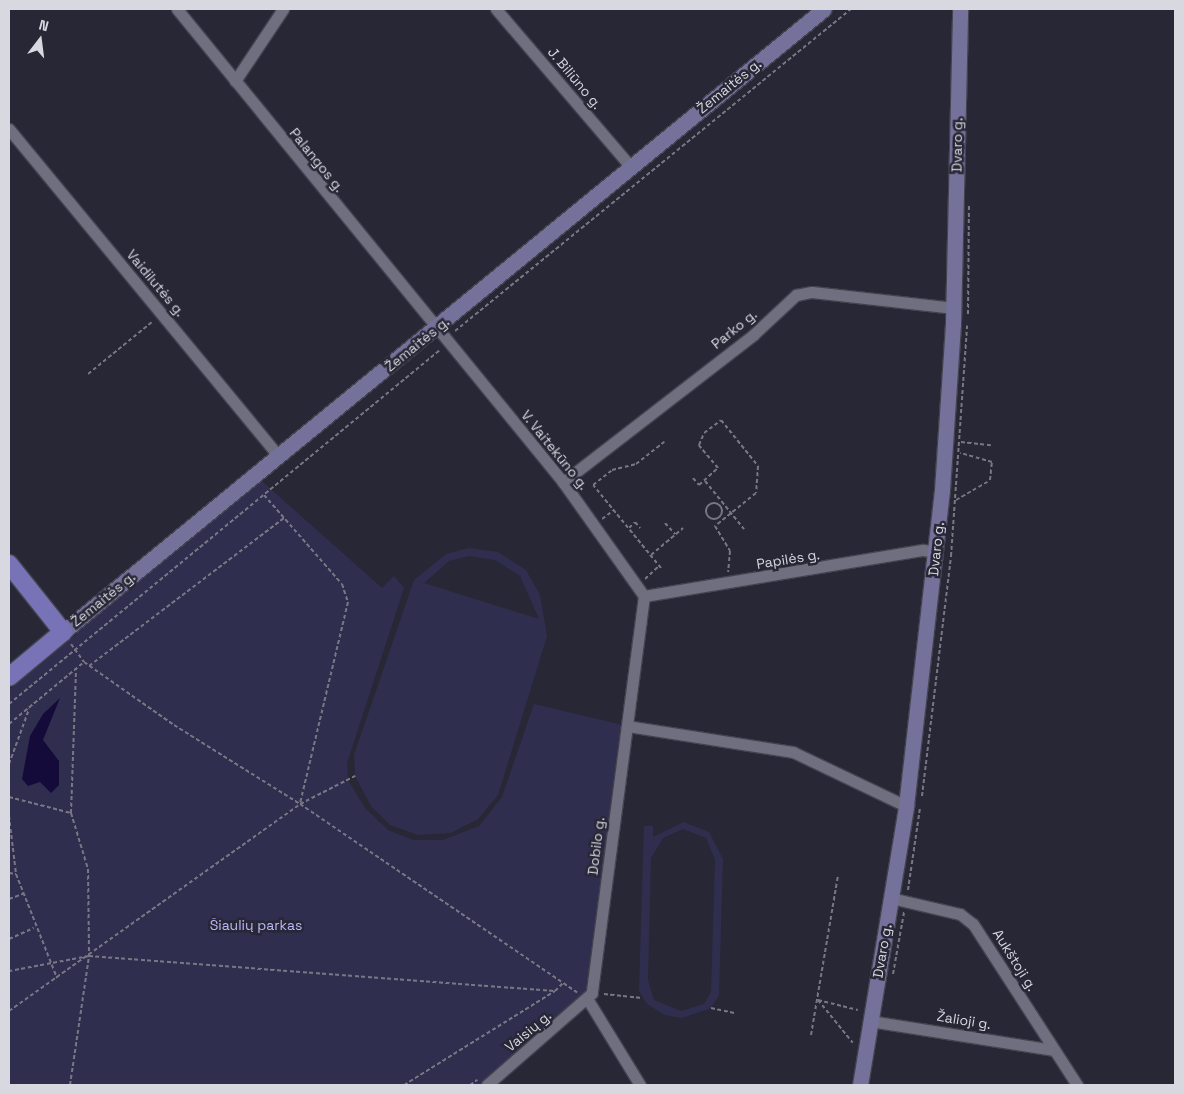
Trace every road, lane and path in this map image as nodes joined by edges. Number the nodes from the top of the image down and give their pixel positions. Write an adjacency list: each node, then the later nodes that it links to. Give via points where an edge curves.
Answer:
1 (177, 9): 7 (street, Palangos g.)
2 (283, 9): 7 (street)
3 (496, 9): 9 (street, J. Biliūno g.)
4 (824, 9): 9 (main road, Žemaitės g.)
5 (851, 9): 13 (path, via 453,332)
6 (960, 9): 10 (main road, Dvaro g.)
7 (235, 81): 12 (street, Palangos g.)
8 (9, 129): 11 (street, Vaidilutės g.)
9 (631, 167): 12 (main road, Žemaitės g.)
10 (954, 308): 15 (main road, Dvaro g.); 22 (street, Parko g., via 812,292 796,295 753,335)
11 (162, 314): 14 (path); 19 (street, Vaidilutės g.)
12 (435, 330): 13 (street, V. Vaitekūno g.); 19 (main road, Žemaitės g.)
13 (447, 344): 22 (street, V. Vaitekūno g.); 23 (path)
14 (88, 374)
15 (946, 440): 17 (path); 39 (main road, Dvaro g.)
16 (664, 442): 27 (path, via 636,464 612,470 593,485)
17 (991, 445)
18 (960, 453): 24 (path, via 992,462 990,480)
19 (279, 456): 45 (main road, Žemaitės g.)
20 (693, 478): 21 (path, via 699,485)
21 (705, 481): 25 (path); 28 (path, via 718,468 699,445 704,432 721,420 758,466 756,492)
22 (563, 482): 33 (street, V. Vaitekūno g.)
23 (264, 495): 30 (path); 46 (path)
24 (956, 500)
25 (723, 503): 26 (path); 28 (path)
26 (720, 506): 29 (path); 29 (path, via 712,503 706,509 711,518)
27 (614, 510): 33 (path); 34 (path)
28 (731, 513): 31 (path); 37 (path)
29 (719, 517): 31 (path)
30 (284, 518): 48 (path); 58 (path, via 342,584 348,602)
31 (722, 520): 42 (path, via 715,526 730,551 731,556 726,557)
32 (665, 523): 38 (path)
33 (596, 524): 43 (street, V. Vaitekūno g.)
34 (628, 528): 35 (path, via 636,521); 40 (path)
35 (640, 528)
36 (683, 528): 38 (path)
37 (744, 529)
38 (675, 534): 40 (path)
39 (936, 552): 42 (street, Papilės g., via 923,550); 59 (main road, Dvaro g.)
40 (651, 555): 43 (path, via 660,567)
41 (9, 564): 45 (main road)
42 (730, 583): 44 (street, Papilės g.)
43 (639, 585): 44 (street, V. Vaitekūno g.)
44 (644, 596): 54 (street, Dobilo g.)
45 (63, 632): 46 (path); 50 (main road, Žemaitės g.)
46 (75, 650): 47 (path); 51 (path)
47 (84, 662): 48 (path); 49 (path)
48 (89, 666): 58 (path)
49 (76, 668): 52 (path); 60 (path)
50 (9, 677)
51 (9, 704)
52 (30, 707): 53 (path); 55 (path)
53 (9, 724)
54 (627, 726): 59 (street, via 793,752); 77 (street, Dobilo g.)
55 (9, 764)
56 (355, 776): 58 (path)
57 (9, 797): 60 (path)
58 (300, 804): 71 (path); 75 (path)
59 (906, 806): 67 (main road, Dvaro g.)
60 (71, 812): 71 (path, via 88,869)
61 (9, 816): 62 (path)
62 (10, 839): 64 (path)
63 (9, 873): 64 (path)
64 (16, 874): 66 (path)
65 (838, 876): 79 (path)
66 (23, 894): 68 (path); 69 (path)
67 (891, 898): 85 (main road, Dvaro g.); 89 (street, Aukštoji g., via 960,914 973,924)
68 (9, 899)
69 (34, 928): 70 (path); 72 (path)
70 (9, 939)
71 (89, 956): 72 (path); 74 (path); 76 (path); 92 (path)
72 (50, 962): 73 (path); 74 (path)
73 (9, 971)
74 (57, 978): 83 (path)
75 (563, 983): 76 (path); 77 (path)
76 (555, 991): 93 (path)
77 (590, 996): 78 (path); 91 (street, Vaisių g.); 94 (street)
78 (642, 998)
79 (818, 1000): 82 (path); 86 (path); 88 (path)
80 (859, 1000): 82 (path)
81 (711, 1008): 84 (path)
82 (858, 1010): 85 (path)
83 (9, 1011)
84 (735, 1012)
85 (863, 1020): 89 (street, Žalioji g.); 95 (main road, Dvaro g.)
86 (811, 1035)
87 (854, 1036): 88 (path)
88 (853, 1044): 90 (path)
89 (1053, 1050): 96 (street, Aukštoji g.)
90 (852, 1051)
91 (490, 1084)
92 (70, 1085)
93 (404, 1085)
94 (640, 1085)
95 (860, 1085)
96 (1077, 1085)

